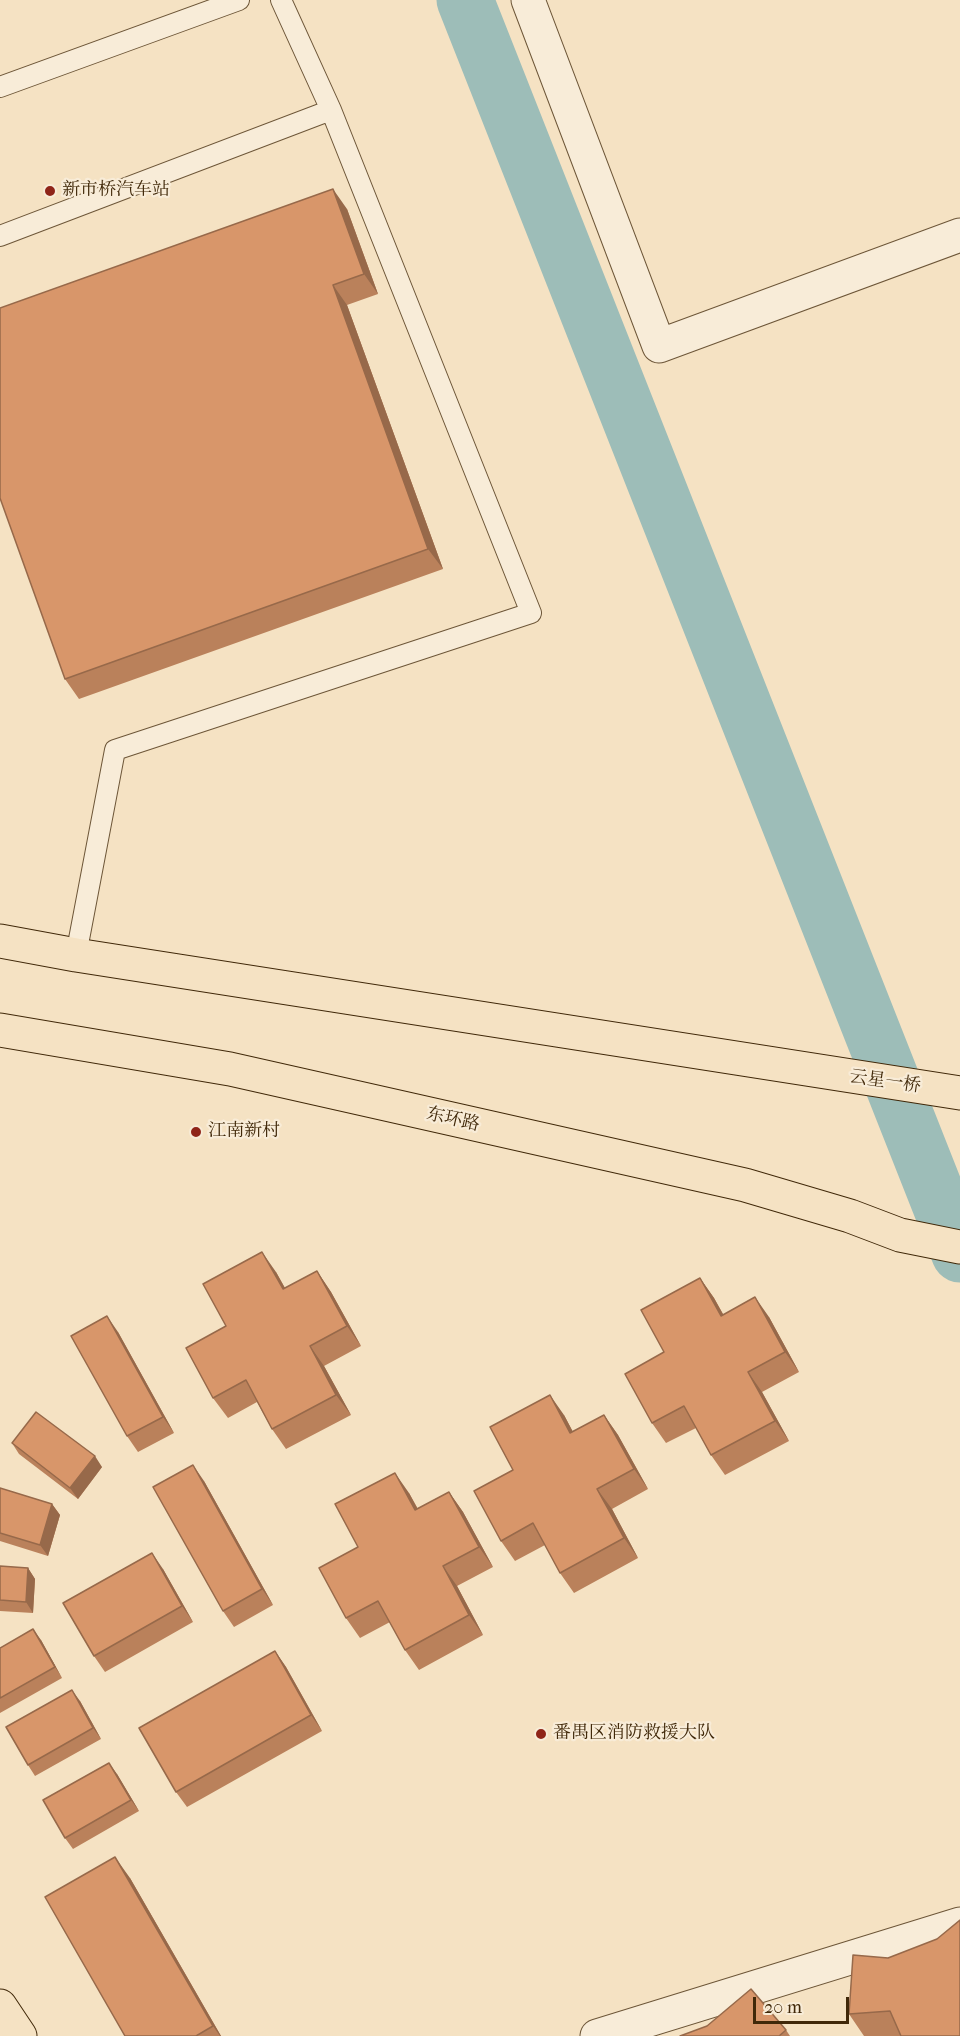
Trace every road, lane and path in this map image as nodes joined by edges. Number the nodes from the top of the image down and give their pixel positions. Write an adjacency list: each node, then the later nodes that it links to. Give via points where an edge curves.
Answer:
1 (239, 0): 4 (lane)
2 (281, 0): 5 (lane)
3 (528, 0): 6 (street, via 659,346)
4 (0, 87)
5 (331, 110): 7 (lane); 9 (lane, via 531,613 115,750)
6 (960, 235)
7 (0, 236)
8 (0, 941): 9 (main road)
9 (76, 955): 11 (main road, 云星一桥)
10 (3, 1031): 12 (main road, 东环路, via 230,1069 745,1185 900,1235)
11 (960, 1093)
12 (960, 1246)
13 (960, 1924): 16 (street)
14 (0, 2006): 15 (main road)
15 (20, 2036)
16 (597, 2036)

